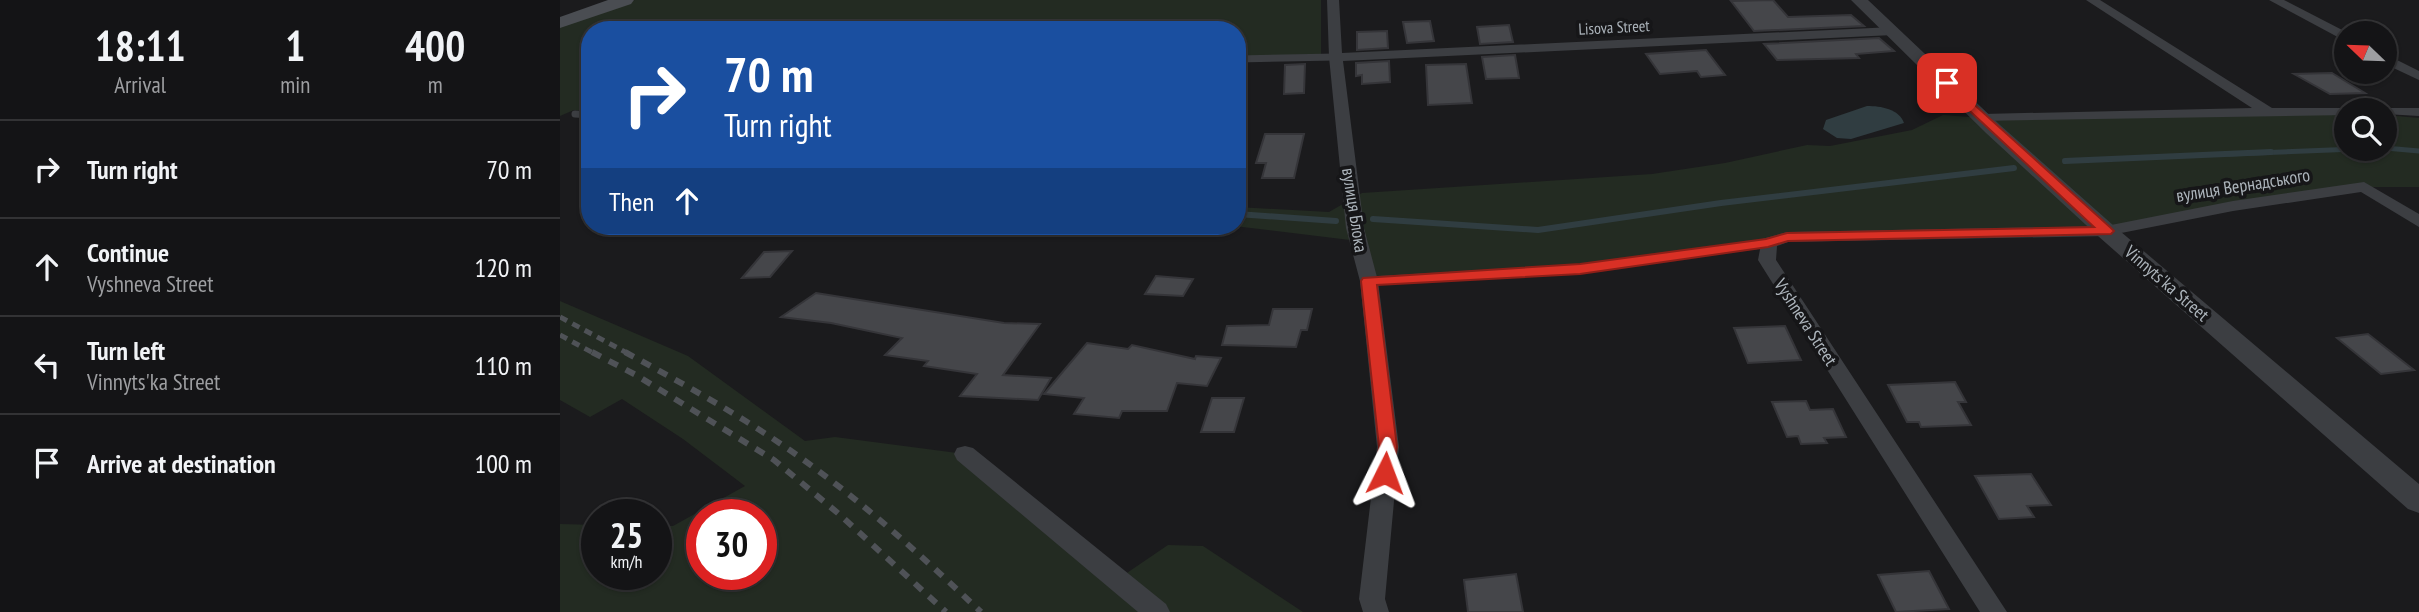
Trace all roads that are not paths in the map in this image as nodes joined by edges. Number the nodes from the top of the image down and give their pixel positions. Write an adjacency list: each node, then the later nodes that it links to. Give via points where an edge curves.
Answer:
1 (625, 0): 6 (main road)
2 (1333, 0): 9 (street, вулиця Блока)
3 (1859, 0): 7 (street, Vinnyts'ka Street)
4 (2092, 0): 14 (street)
5 (2275, 0): 8 (street)
6 (560, 23)
7 (1893, 31): 9 (street, Lisova Street); 19 (street, Vinnyts'ka Street)
8 (2334, 31)
9 (1336, 57): 10 (lane); 23 (street, вулиця Блока, via 1355,228)
10 (1246, 59)
11 (2398, 65): 12 (street)
12 (2419, 76)
13 (2334, 110): 14 (street)
14 (2268, 111): 19 (street)
15 (2397, 111): 16 (street)
16 (2419, 112)
17 (575, 114): 18 (lane)
18 (581, 114)
19 (1983, 118): 21 (street, Vinnyts'ka Street)
20 (2419, 222): 21 (street, вулиця Вернадського, via 2364,187)
21 (2106, 231): 22 (street, via 1787,237); 25 (street, Vinnyts'ka Street)
22 (1768, 243): 23 (lane, via 1580,269); 28 (street, Vyshneva Street, via 1767,260)
23 (1369, 281): 27 (street, вулиця Блока, via 1388,447 1372,599)
24 (965, 454): 26 (street)
25 (2419, 501)
26 (1157, 612)
27 (1376, 612)
28 (1994, 612)

